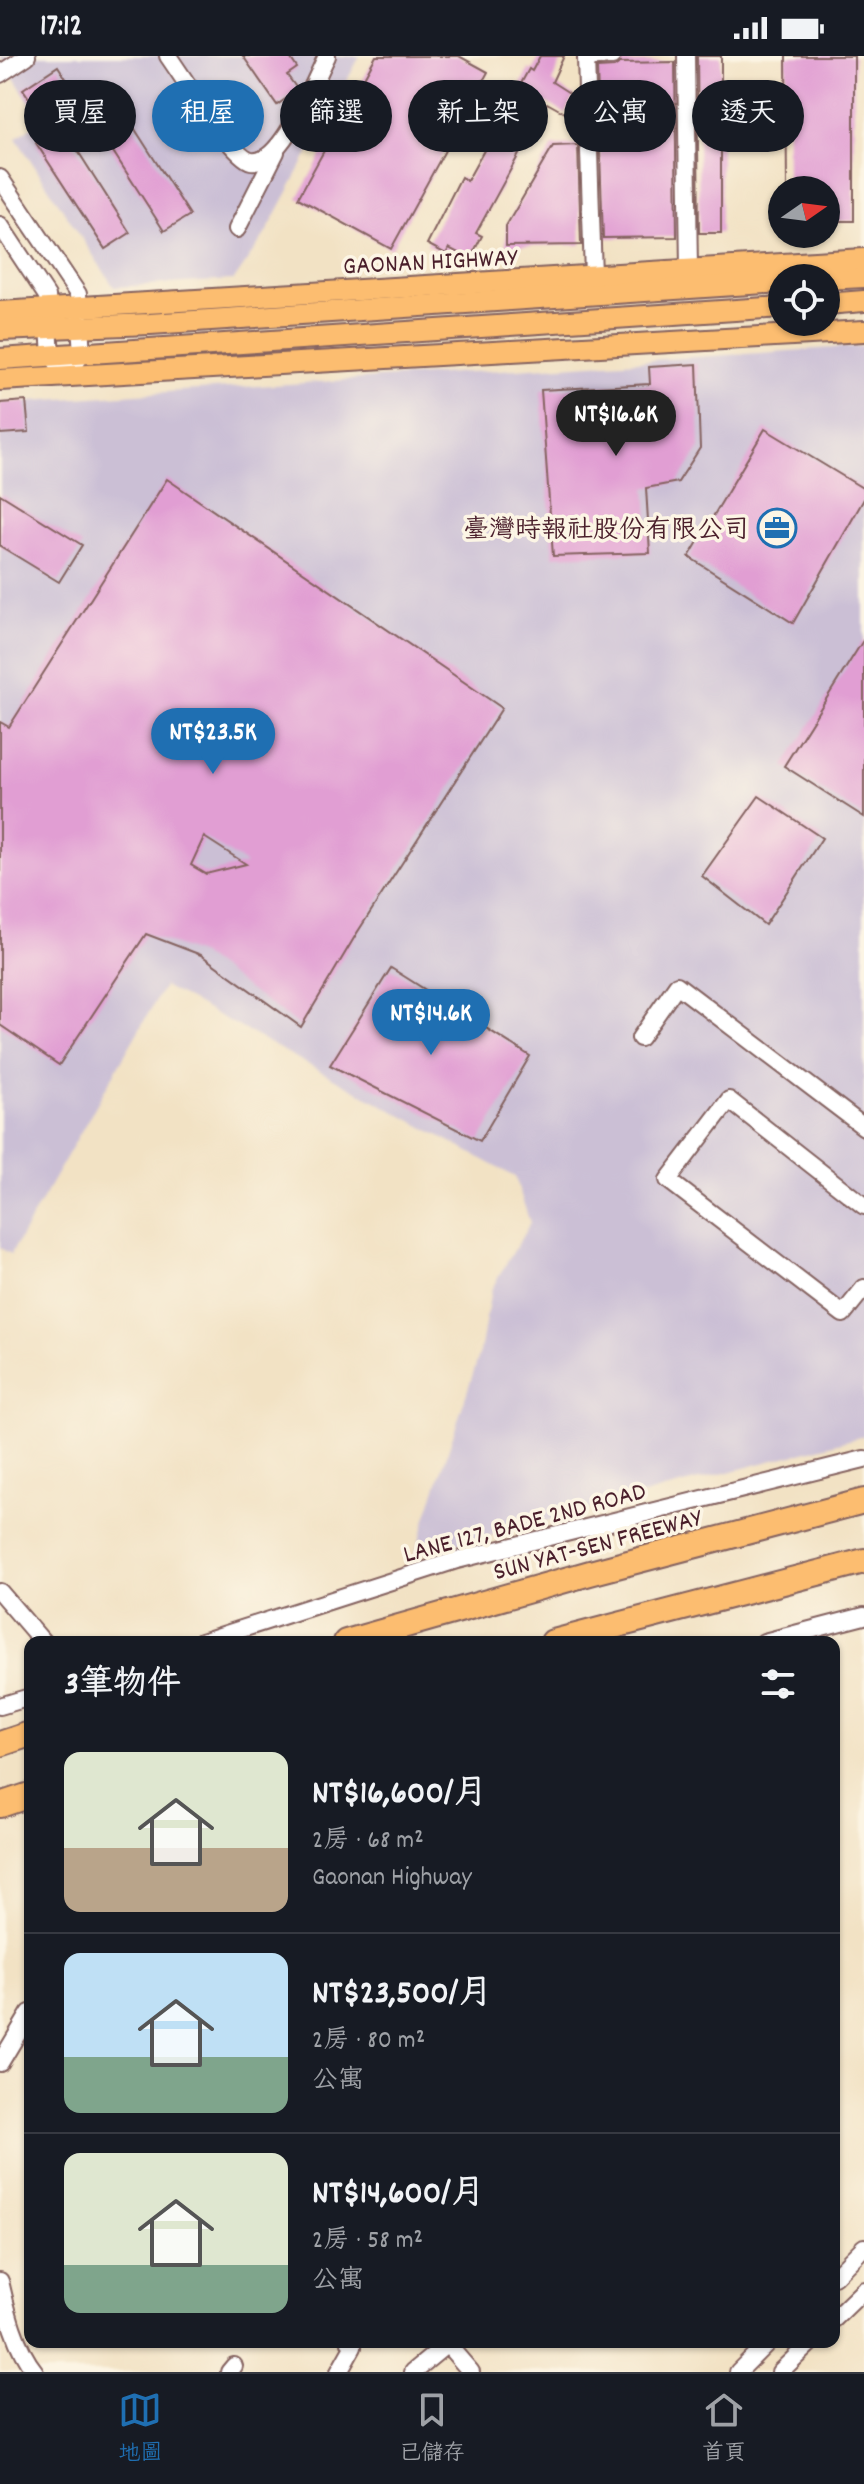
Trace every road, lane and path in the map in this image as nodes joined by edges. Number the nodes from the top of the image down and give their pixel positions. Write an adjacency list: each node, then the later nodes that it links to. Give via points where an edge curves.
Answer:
1 (27, 56): 7 (street)
2 (168, 56): 9 (street, via 238,154 262,160)
3 (327, 56): 8 (street)
4 (612, 56): 6 (street)
5 (686, 56): 15 (street)
6 (586, 57): 16 (street)
7 (0, 74)
8 (314, 80)
9 (280, 143)
10 (280, 146): 13 (street)
11 (0, 178): 24 (street, via 78,294)
12 (0, 225): 25 (street, via 47,296)
13 (237, 229)
14 (864, 259): 15 (main road, GAONAN HIGHWAY)
15 (689, 270): 16 (main road, GAONAN HIGHWAY)
16 (593, 276): 24 (main road, GAONAN HIGHWAY)
17 (864, 277): 18 (main road)
18 (840, 278)
19 (768, 283): 24 (main road, GAONAN HIGHWAY)
20 (864, 301): 21 (main road)
21 (840, 303)
22 (768, 308): 28 (main road)
23 (0, 312): 25 (main road, GAONAN HIGHWAY)
24 (80, 318): 25 (main road, GAONAN HIGHWAY); 28 (street)
25 (49, 319): 26 (main road, GAONAN HIGHWAY); 29 (street)
26 (0, 330)
27 (864, 331): 31 (main road)
28 (82, 354): 29 (main road); 31 (street)
29 (51, 356): 30 (main road); 31 (street)
30 (0, 359)
31 (68, 374): 32 (main road)
32 (0, 380)
33 (640, 1038): 34 (street, via 677,985)
34 (864, 1127)
35 (864, 1206): 36 (street, via 729,1100 668,1180 843,1314)
36 (864, 1288)
37 (864, 1459): 43 (street, LANE 127, BADE 2ND ROAD, via 457,1560)
38 (864, 1501): 44 (highway, SUN YAT-SEN FREEWAY)
39 (864, 1561): 45 (highway)
40 (0, 1592): 42 (street)
41 (864, 1616): 46 (street)
42 (38, 1636)
43 (220, 1636)
44 (367, 1636)
45 (576, 1636)
46 (787, 1636)
47 (24, 1699): 48 (street)
48 (0, 1706)
49 (24, 1736): 50 (highway)
50 (0, 1744)
51 (24, 1797): 52 (highway)
52 (0, 1805)
53 (24, 2023): 54 (street)
54 (0, 2063)
55 (864, 2247): 56 (street)
56 (840, 2271)
57 (0, 2281): 65 (street, via 9,2318)
58 (864, 2290): 59 (street)
59 (840, 2313)
60 (352, 2348): 66 (street)
61 (442, 2348): 67 (street)
62 (450, 2348): 68 (street)
63 (762, 2348): 69 (street)
64 (805, 2348): 70 (street)
65 (35, 2372)
66 (339, 2372)
67 (413, 2372)
68 (471, 2372)
69 (738, 2372)
70 (780, 2372)

